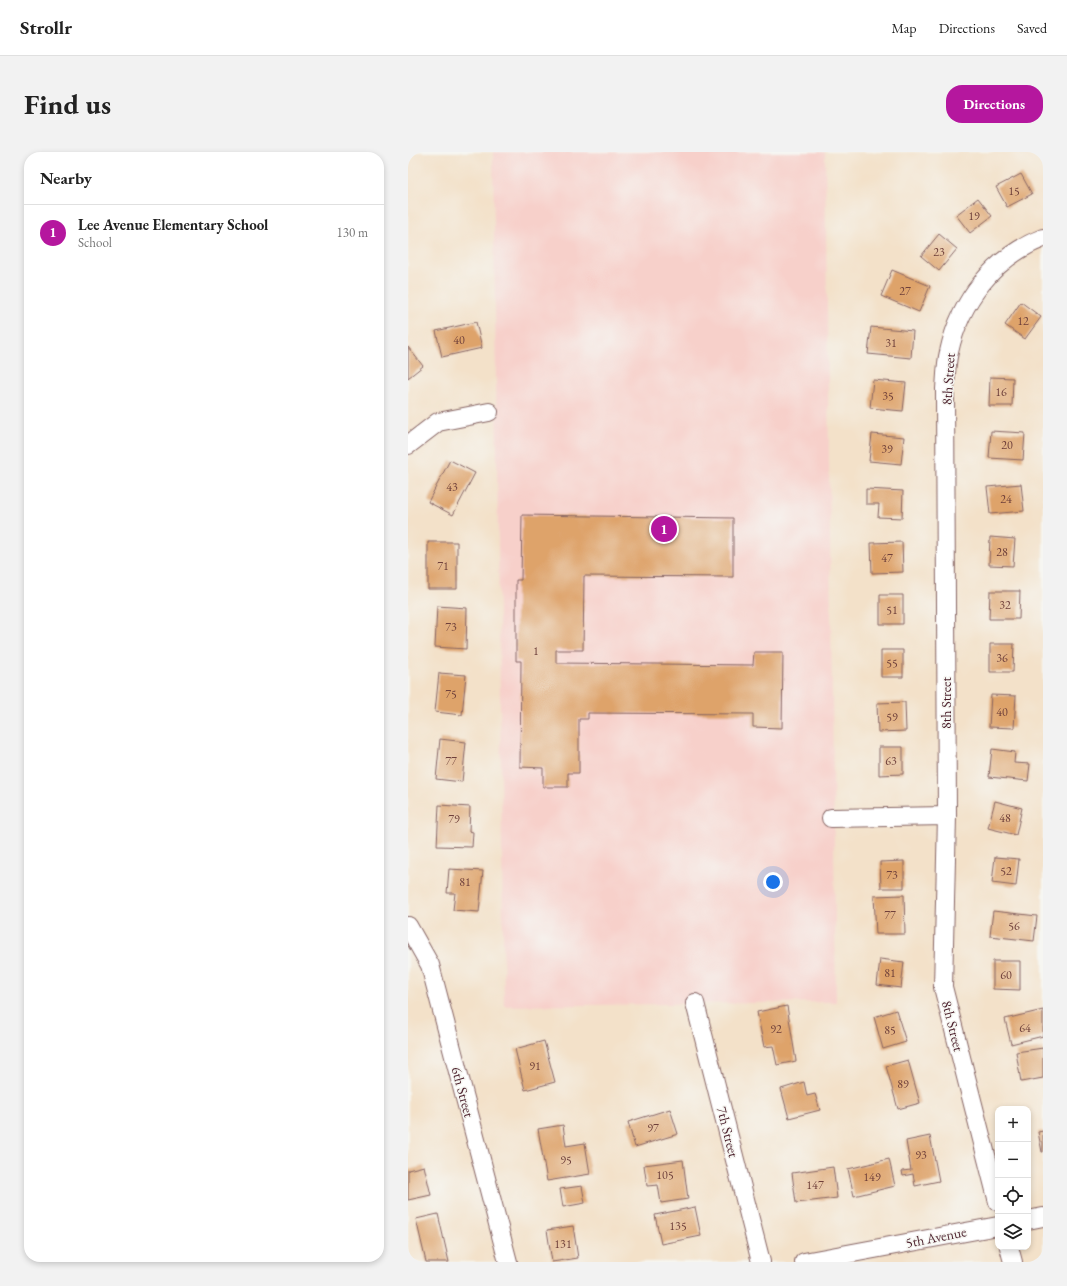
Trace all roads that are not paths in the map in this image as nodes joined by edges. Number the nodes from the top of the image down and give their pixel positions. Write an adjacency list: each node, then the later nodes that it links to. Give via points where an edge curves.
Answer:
1 (1043, 238): 4 (street, 8th Street, via 1014,252 984,280 971,297 955,327 948,353 945,388)
2 (489, 412): 3 (street, via 438,422)
3 (408, 445)
4 (946, 816): 5 (street); 8 (street, 8th Street, via 943,987)
5 (831, 818)
6 (408, 926): 13 (street, 6th Street, via 430,965)
7 (695, 1003): 14 (street, 7th Street)
8 (995, 1190)
9 (1043, 1217): 10 (street)
10 (1031, 1219)
11 (995, 1227): 15 (street, 5th Avenue)
12 (1011, 1250): 16 (street)
13 (508, 1262)
14 (761, 1262)
15 (804, 1262)
16 (1013, 1262)

